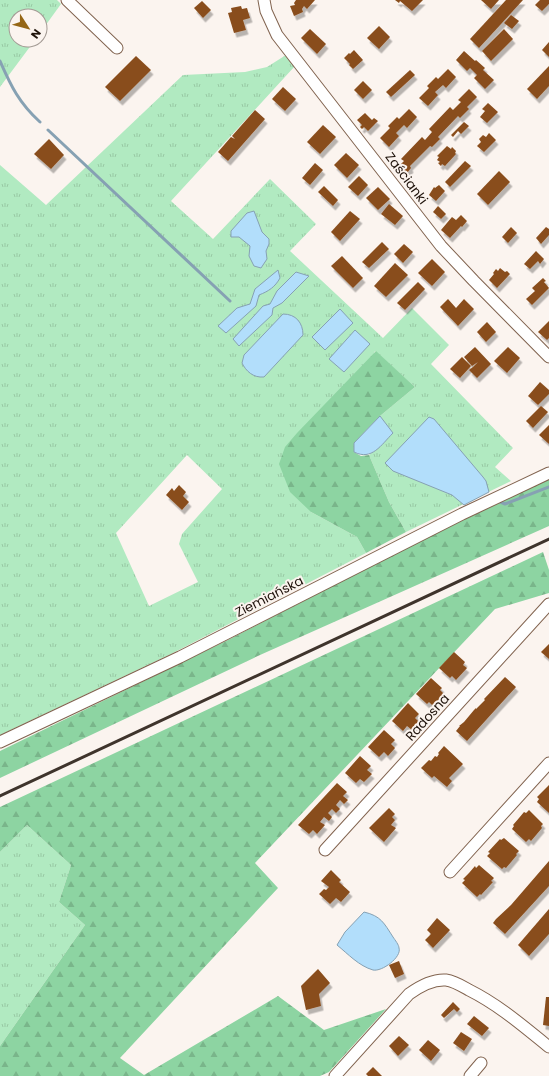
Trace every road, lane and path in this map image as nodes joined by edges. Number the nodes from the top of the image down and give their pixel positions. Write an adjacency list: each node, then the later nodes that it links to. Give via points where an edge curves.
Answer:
1 (67, 0): 3 (street)
2 (264, 0): 4 (street, Zaścianki, via 277,35 441,246)
3 (117, 48)
4 (549, 357)
5 (549, 473): 7 (street, Ziemiańska, via 462,514 180,657)
6 (549, 604): 9 (street, Radosna)
7 (0, 742)
8 (549, 763): 10 (street)
9 (325, 850)
10 (450, 872)
11 (549, 1047): 13 (street, via 510,1014 483,997 446,980 419,986)
12 (481, 1063): 14 (street)
13 (335, 1076)
14 (470, 1076)

